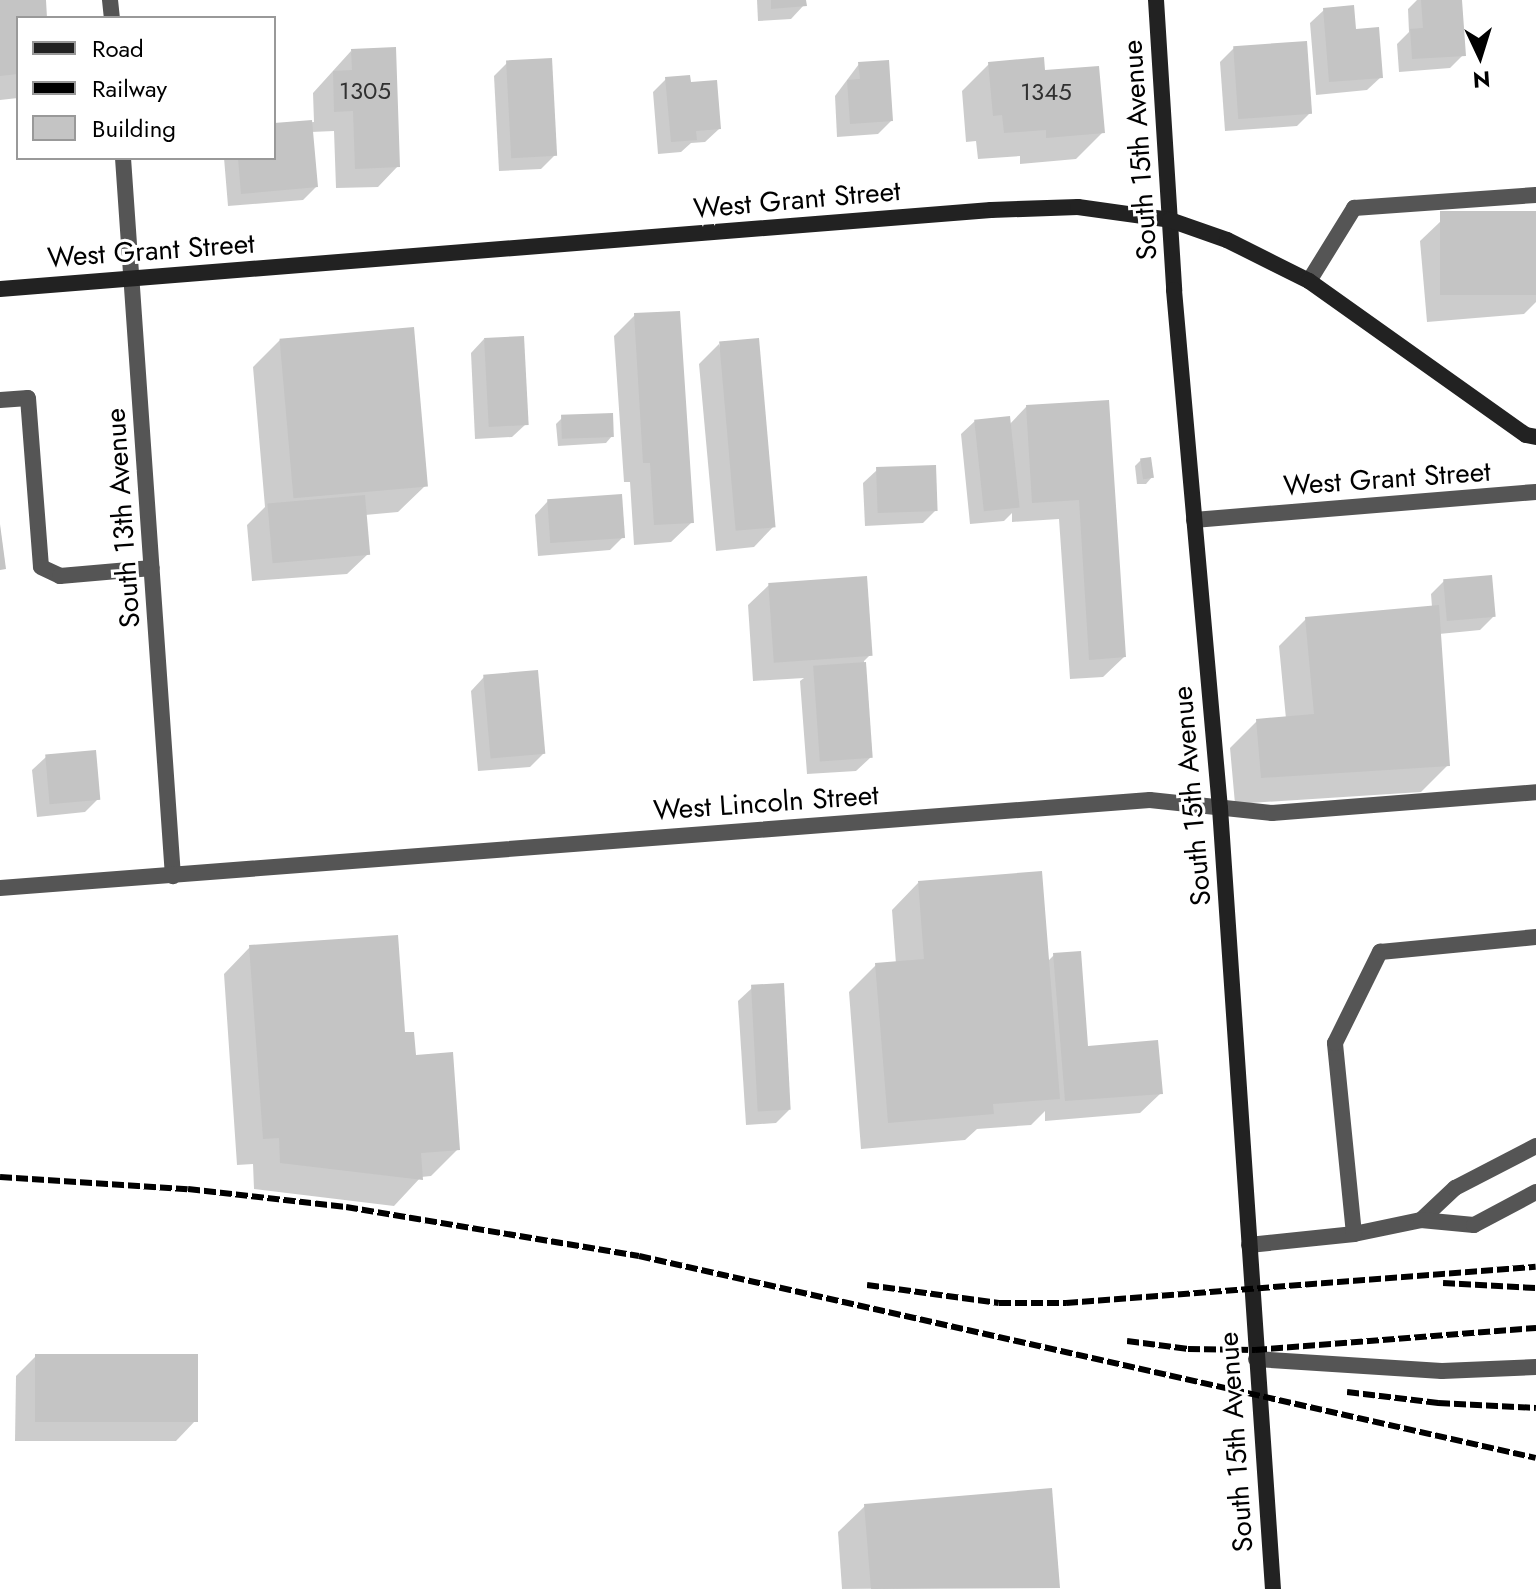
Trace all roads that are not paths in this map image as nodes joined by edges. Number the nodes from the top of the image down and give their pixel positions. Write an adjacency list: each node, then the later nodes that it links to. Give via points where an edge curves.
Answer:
1 (1156, 0): 4 (main road, South 15th Avenue)
2 (123, 160): 5 (street, South 13th Avenue)
3 (1536, 195): 6 (street, via 1354,208)
4 (1170, 220): 5 (main road, West Grant Street, via 1078,207 991,210); 6 (main road, West Grant Street, via 1227,240); 11 (main road, South 15th Avenue)
5 (133, 279): 7 (main road, West Grant Street); 12 (street, South 13th Avenue)
6 (1309, 281): 9 (main road, West Grant Street, via 1526,435)
7 (0, 289)
8 (0, 400): 12 (street, via 28,398 41,567 60,576)
9 (1536, 437)
10 (1536, 492): 11 (street, West Grant Street)
11 (1194, 520): 14 (main road, South 15th Avenue)
12 (152, 568): 15 (street, South 13th Avenue)
13 (1536, 792): 14 (street, West Lincoln Street, via 1272,813)
14 (1220, 808): 15 (street, West Lincoln Street, via 1150,800); 22 (main road, South 15th Avenue)
15 (173, 876): 16 (street, West Lincoln Street)
16 (0, 888)
17 (1536, 937): 21 (street, via 1380,952 1335,1043)
18 (1536, 1146): 20 (street, via 1455,1188)
19 (1536, 1192): 20 (street, via 1474,1225)
20 (1421, 1220): 21 (street)
21 (1354, 1234): 22 (street)
22 (1249, 1245): 23 (main road, South 15th Avenue)
23 (1256, 1359): 24 (street, via 1442,1371); 25 (main road, South 15th Avenue)
24 (1536, 1367)
25 (1273, 1589)

